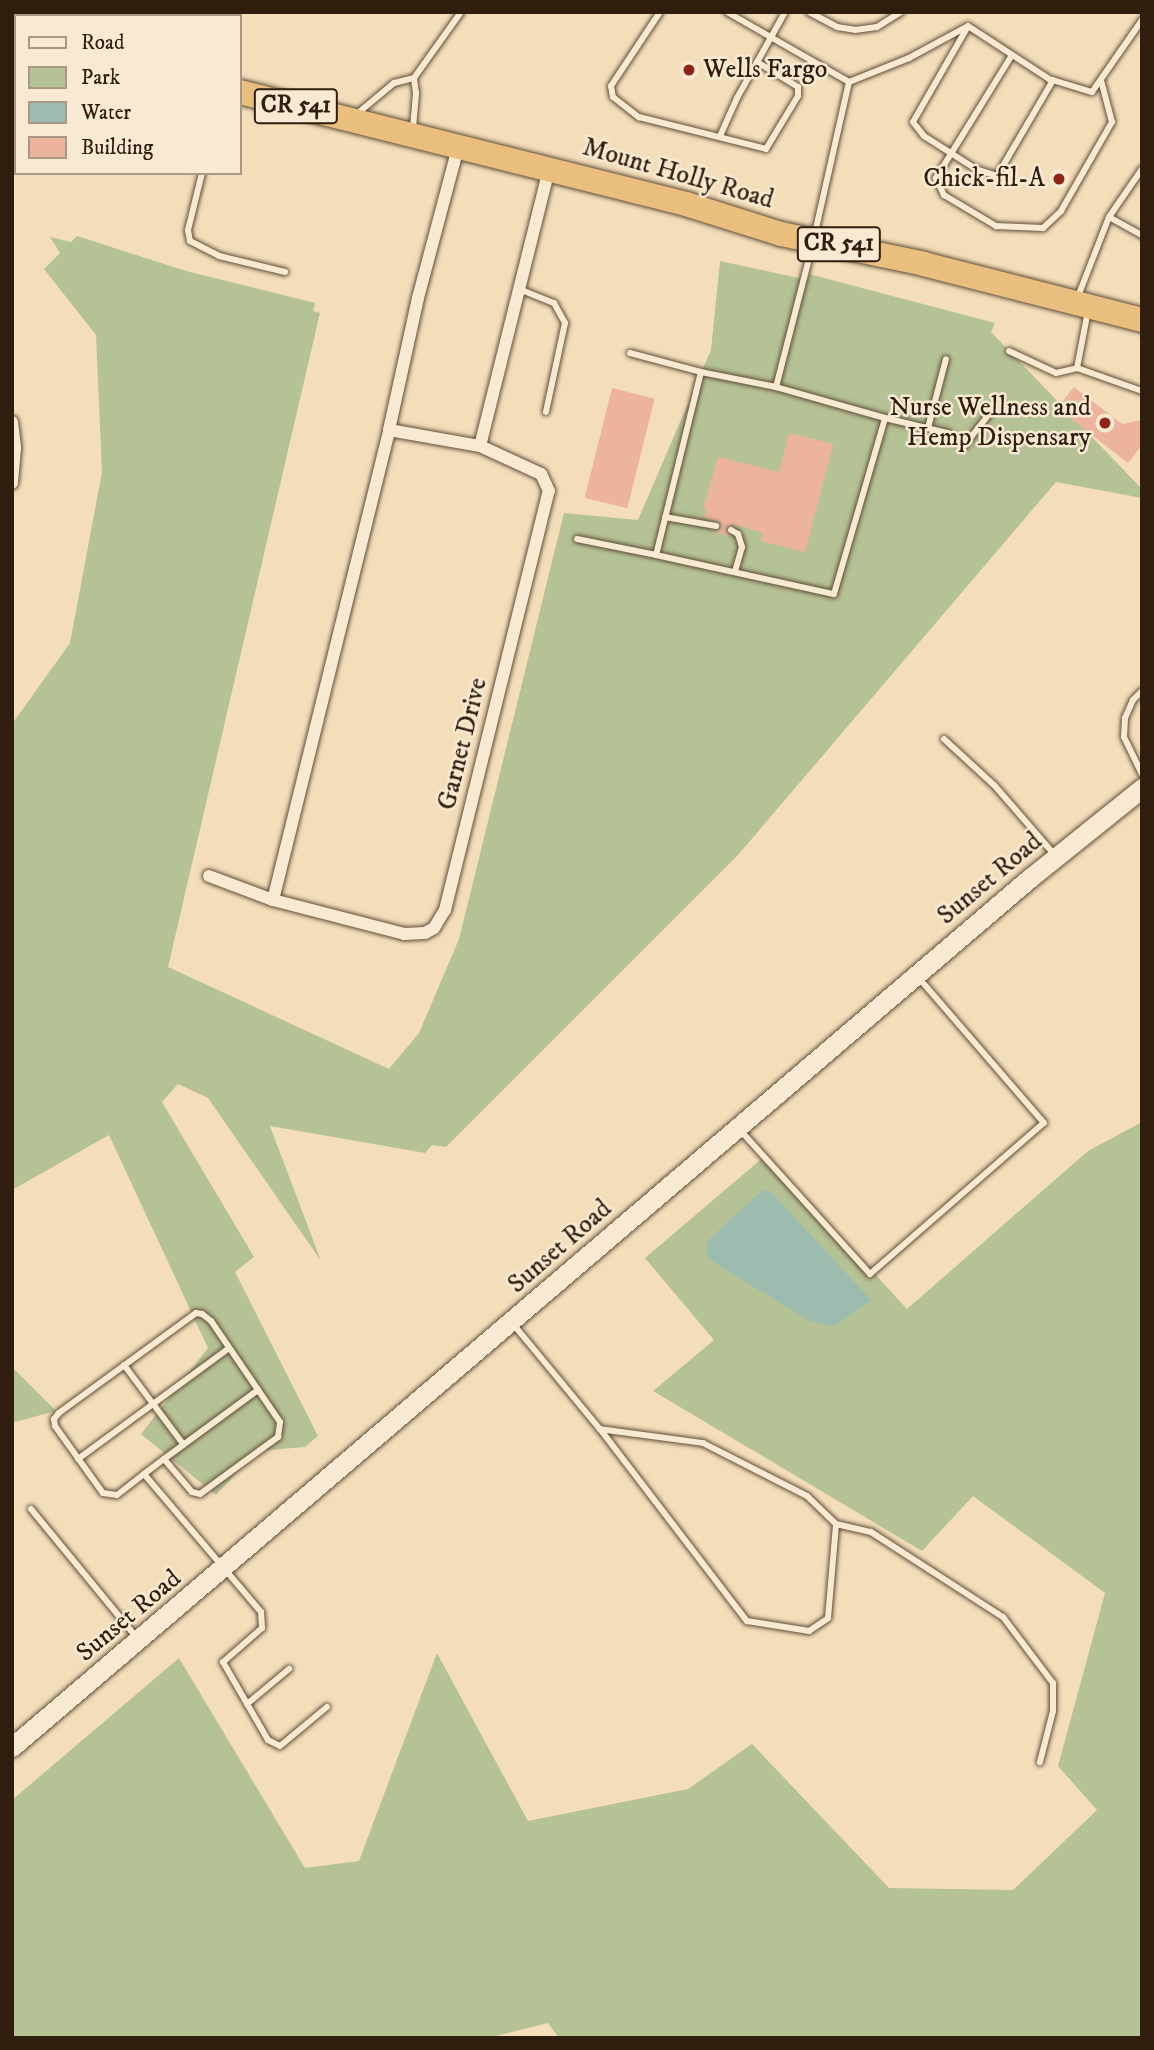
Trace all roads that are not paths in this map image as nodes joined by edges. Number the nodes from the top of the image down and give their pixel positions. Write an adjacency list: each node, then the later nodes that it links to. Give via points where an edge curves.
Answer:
1 (461, 12): 12 (lane)
2 (660, 12): 19 (lane, via 611,86 613,97 639,117)
3 (727, 12): 9 (lane)
4 (785, 12): 9 (lane)
5 (809, 12): 6 (lane, via 837,27 855,30 877,27)
6 (901, 12)
7 (1142, 20): 14 (lane)
8 (968, 26): 10 (lane); 15 (lane, via 909,58); 21 (lane, via 913,122 924,136)
9 (769, 37): 11 (lane); 15 (lane)
10 (1012, 55): 13 (lane); 21 (lane)
11 (757, 62): 19 (lane); 19 (lane, via 798,87 798,96 766,149)
12 (414, 78): 17 (lane, via 394,83); 18 (lane)
13 (1053, 80): 14 (lane, via 1092,92); 21 (lane, via 997,176)
14 (1101, 80): 21 (lane, via 1111,113 1109,130 1061,211 1043,228 996,226 944,195 936,178)
15 (849, 82): 27 (lane)
16 (242, 93): 17 (highway, Mount Holly Road / CR 541)
17 (353, 118): 18 (highway, Mount Holly Road / CR 541)
18 (412, 135): 20 (highway, Mount Holly Road / CR 541)
19 (720, 136)
20 (458, 148): 23 (highway, Mount Holly Road / CR 541); 44 (street)
21 (949, 152)
22 (1142, 169): 25 (lane)
23 (549, 170): 27 (highway, Mount Holly Road / CR 541); 29 (street)
24 (202, 175): 28 (lane, via 188,230 190,241 219,256)
25 (1109, 217): 26 (lane); 30 (lane)
26 (1142, 235)
27 (814, 239): 30 (highway, Mount Holly Road / CR 541); 37 (lane)
28 (285, 272)
29 (519, 289): 39 (lane, via 554,303 565,323); 45 (street)
30 (1082, 303): 31 (highway, Mount Holly Road / CR 541); 35 (lane)
31 (1142, 320)
32 (1009, 351): 35 (lane, via 1056,373)
33 (630, 353): 36 (lane)
34 (946, 359): 43 (lane)
35 (1077, 368): 38 (lane)
36 (701, 372): 37 (lane); 47 (lane)
37 (776, 387): 41 (lane)
38 (1142, 391)
39 (546, 412)
40 (990, 413): 43 (lane, via 964,446 948,433)
41 (885, 418): 43 (lane); 52 (lane, via 834,594)
42 (12, 422): 46 (street)
43 (928, 428)
44 (389, 430): 45 (street, Garnet Drive); 59 (street)
45 (480, 446): 59 (street, Garnet Drive, via 541,474 549,491 445,910 434,928 404,934)
46 (12, 483)
47 (665, 517): 48 (lane); 51 (lane)
48 (716, 526)
49 (731, 530): 52 (lane, via 738,534 742,547)
50 (577, 539): 51 (lane)
51 (656, 555): 52 (lane)
52 (735, 572)
53 (1142, 691): 55 (lane, via 1125,718 1124,737)
54 (944, 739): 57 (lane, via 995,786)
55 (1142, 774)
56 (1142, 788): 57 (street, Sunset Road)
57 (1056, 857): 60 (street, Sunset Road)
58 (209, 876): 59 (street, Garnet Drive)
59 (274, 900)
60 (917, 976): 61 (street, Sunset Road); 61 (lane, via 1044,1123 870,1274)
61 (738, 1129): 62 (street, Sunset Road)
62 (512, 1323): 67 (lane); 74 (street, Sunset Road)
63 (229, 1348): 64 (lane, via 211,1321 196,1313); 65 (lane); 66 (lane)
64 (124, 1366): 66 (lane); 70 (lane, via 54,1419)
65 (258, 1390): 68 (lane); 69 (lane, via 280,1422 278,1437 207,1492 192,1492)
66 (153, 1404): 68 (lane); 70 (lane)
67 (600, 1429): 73 (lane, via 703,1443 807,1496); 73 (lane, via 747,1621 809,1631 828,1618)
68 (183, 1444): 69 (lane)
69 (164, 1458): 71 (lane)
70 (78, 1459): 71 (lane, via 103,1493 112,1496)
71 (144, 1474): 74 (lane)
72 (31, 1509): 75 (lane)
73 (836, 1524): 80 (lane, via 871,1532 1003,1617 1053,1683 1053,1711)
74 (224, 1569): 75 (street, Sunset Road); 77 (lane, via 261,1612 262,1628 223,1662)
75 (140, 1641): 79 (street, Sunset Road)
76 (289, 1669): 77 (lane)
77 (247, 1704): 78 (lane, via 268,1740 280,1746)
78 (327, 1707)
79 (12, 1748)
80 (1040, 1762)

